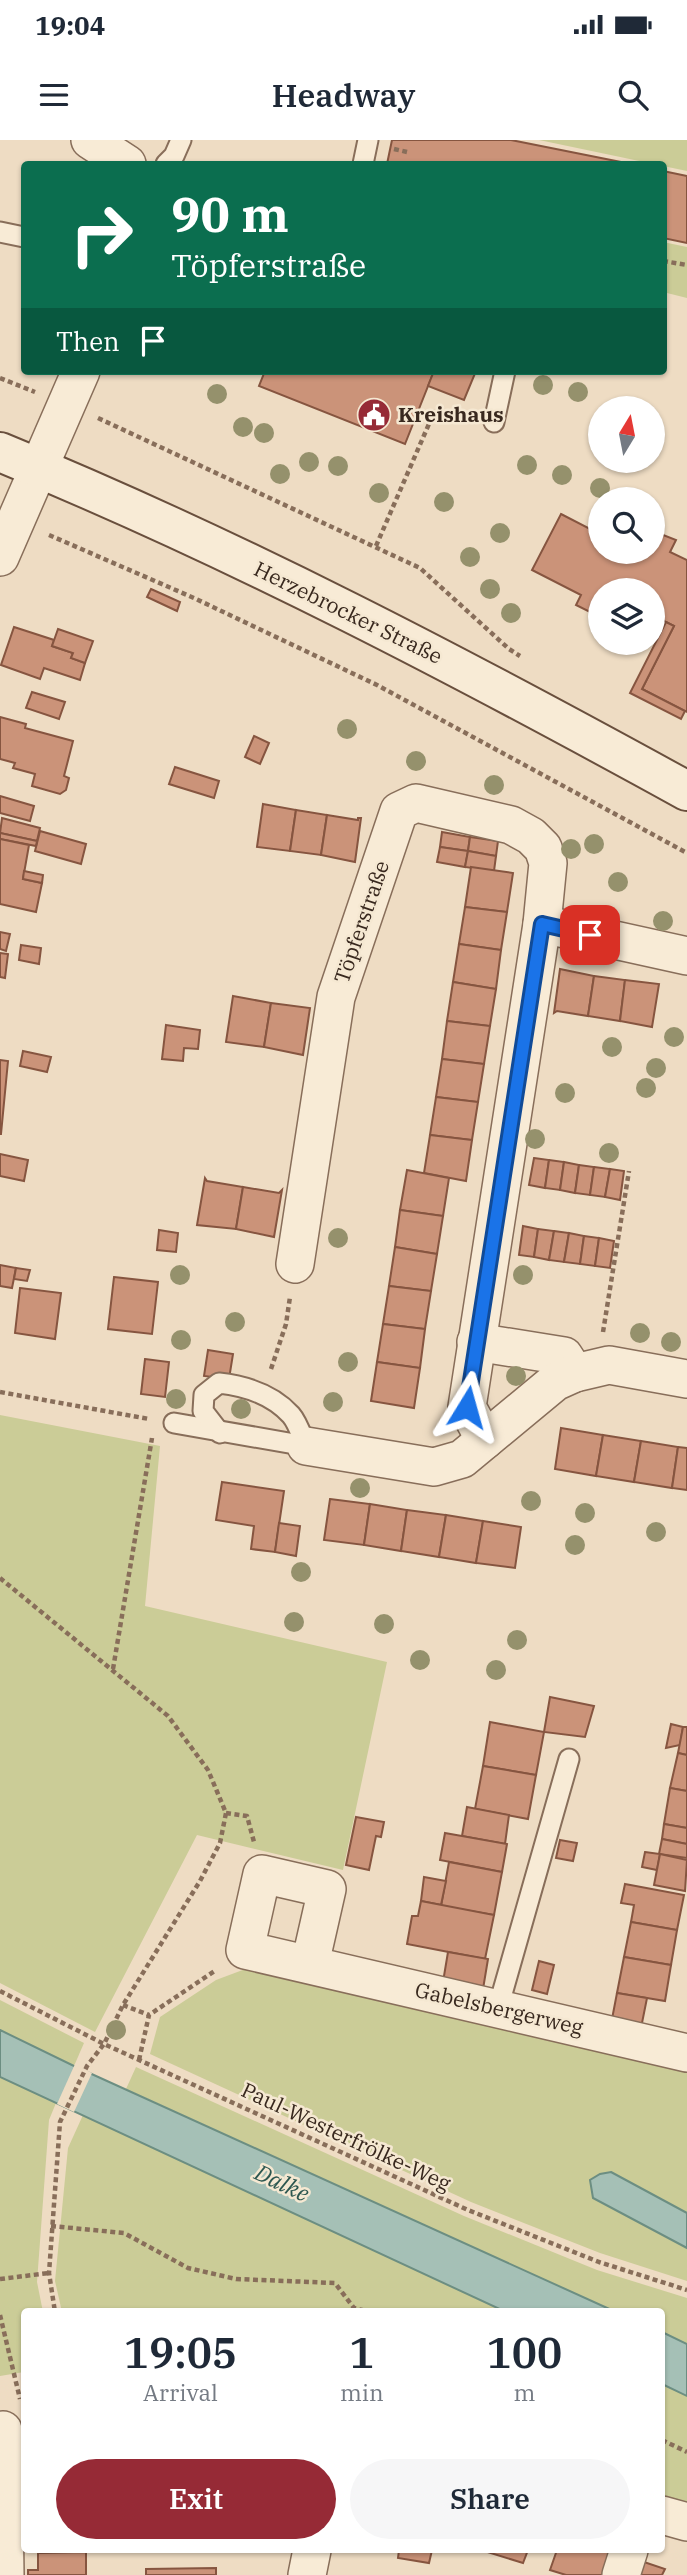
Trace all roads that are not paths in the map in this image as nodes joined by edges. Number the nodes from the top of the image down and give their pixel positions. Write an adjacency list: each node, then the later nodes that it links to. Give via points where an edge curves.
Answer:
1 (90, 140): 4 (street)
2 (181, 140): 5 (lane)
3 (368, 140): 6 (lane)
4 (122, 161)
5 (169, 161)
6 (364, 161)
7 (0, 232): 8 (lane)
8 (21, 236)
9 (79, 375): 13 (street)
10 (504, 375): 11 (lane)
11 (495, 422)
12 (0, 452): 13 (main road, Herzebrocker Straße)
13 (37, 467): 14 (street); 15 (main road, Herzebrocker Straße, via 371,621)
14 (4, 544)
15 (687, 791)
16 (542, 924): 17 (street); 18 (street, Töpferstraße, via 548,863 543,848 531,836 511,825 416,803 400,811 336,997); 19 (street, Töpferstraße)
17 (687, 956)
18 (295, 1264)
19 (476, 1342): 20 (street, via 564,1356); 24 (street, Töpferstraße, via 467,1407)
20 (586, 1370): 21 (street, via 609,1364); 24 (street, via 555,1382)
21 (687, 1379)
22 (164, 1421): 23 (lane)
23 (220, 1433): 25 (lane); 25 (lane, via 203,1411 204,1395 219,1383 262,1393 291,1416)
24 (485, 1440): 25 (street, via 462,1459 434,1467)
25 (306, 1446)
26 (569, 1759): 28 (lane)
27 (310, 1964): 27 (street, Gabelsbergerweg, via 245,1950 262,1874 327,1889); 28 (street, Gabelsbergerweg)
28 (498, 2008): 29 (street, Gabelsbergerweg)
29 (687, 2052)
30 (12, 2429): 35 (street)
31 (665, 2516): 32 (street)
32 (687, 2522)
33 (311, 2553): 36 (street)
34 (628, 2553): 37 (street)
35 (5, 2575)
36 (307, 2575)
37 (621, 2575)

